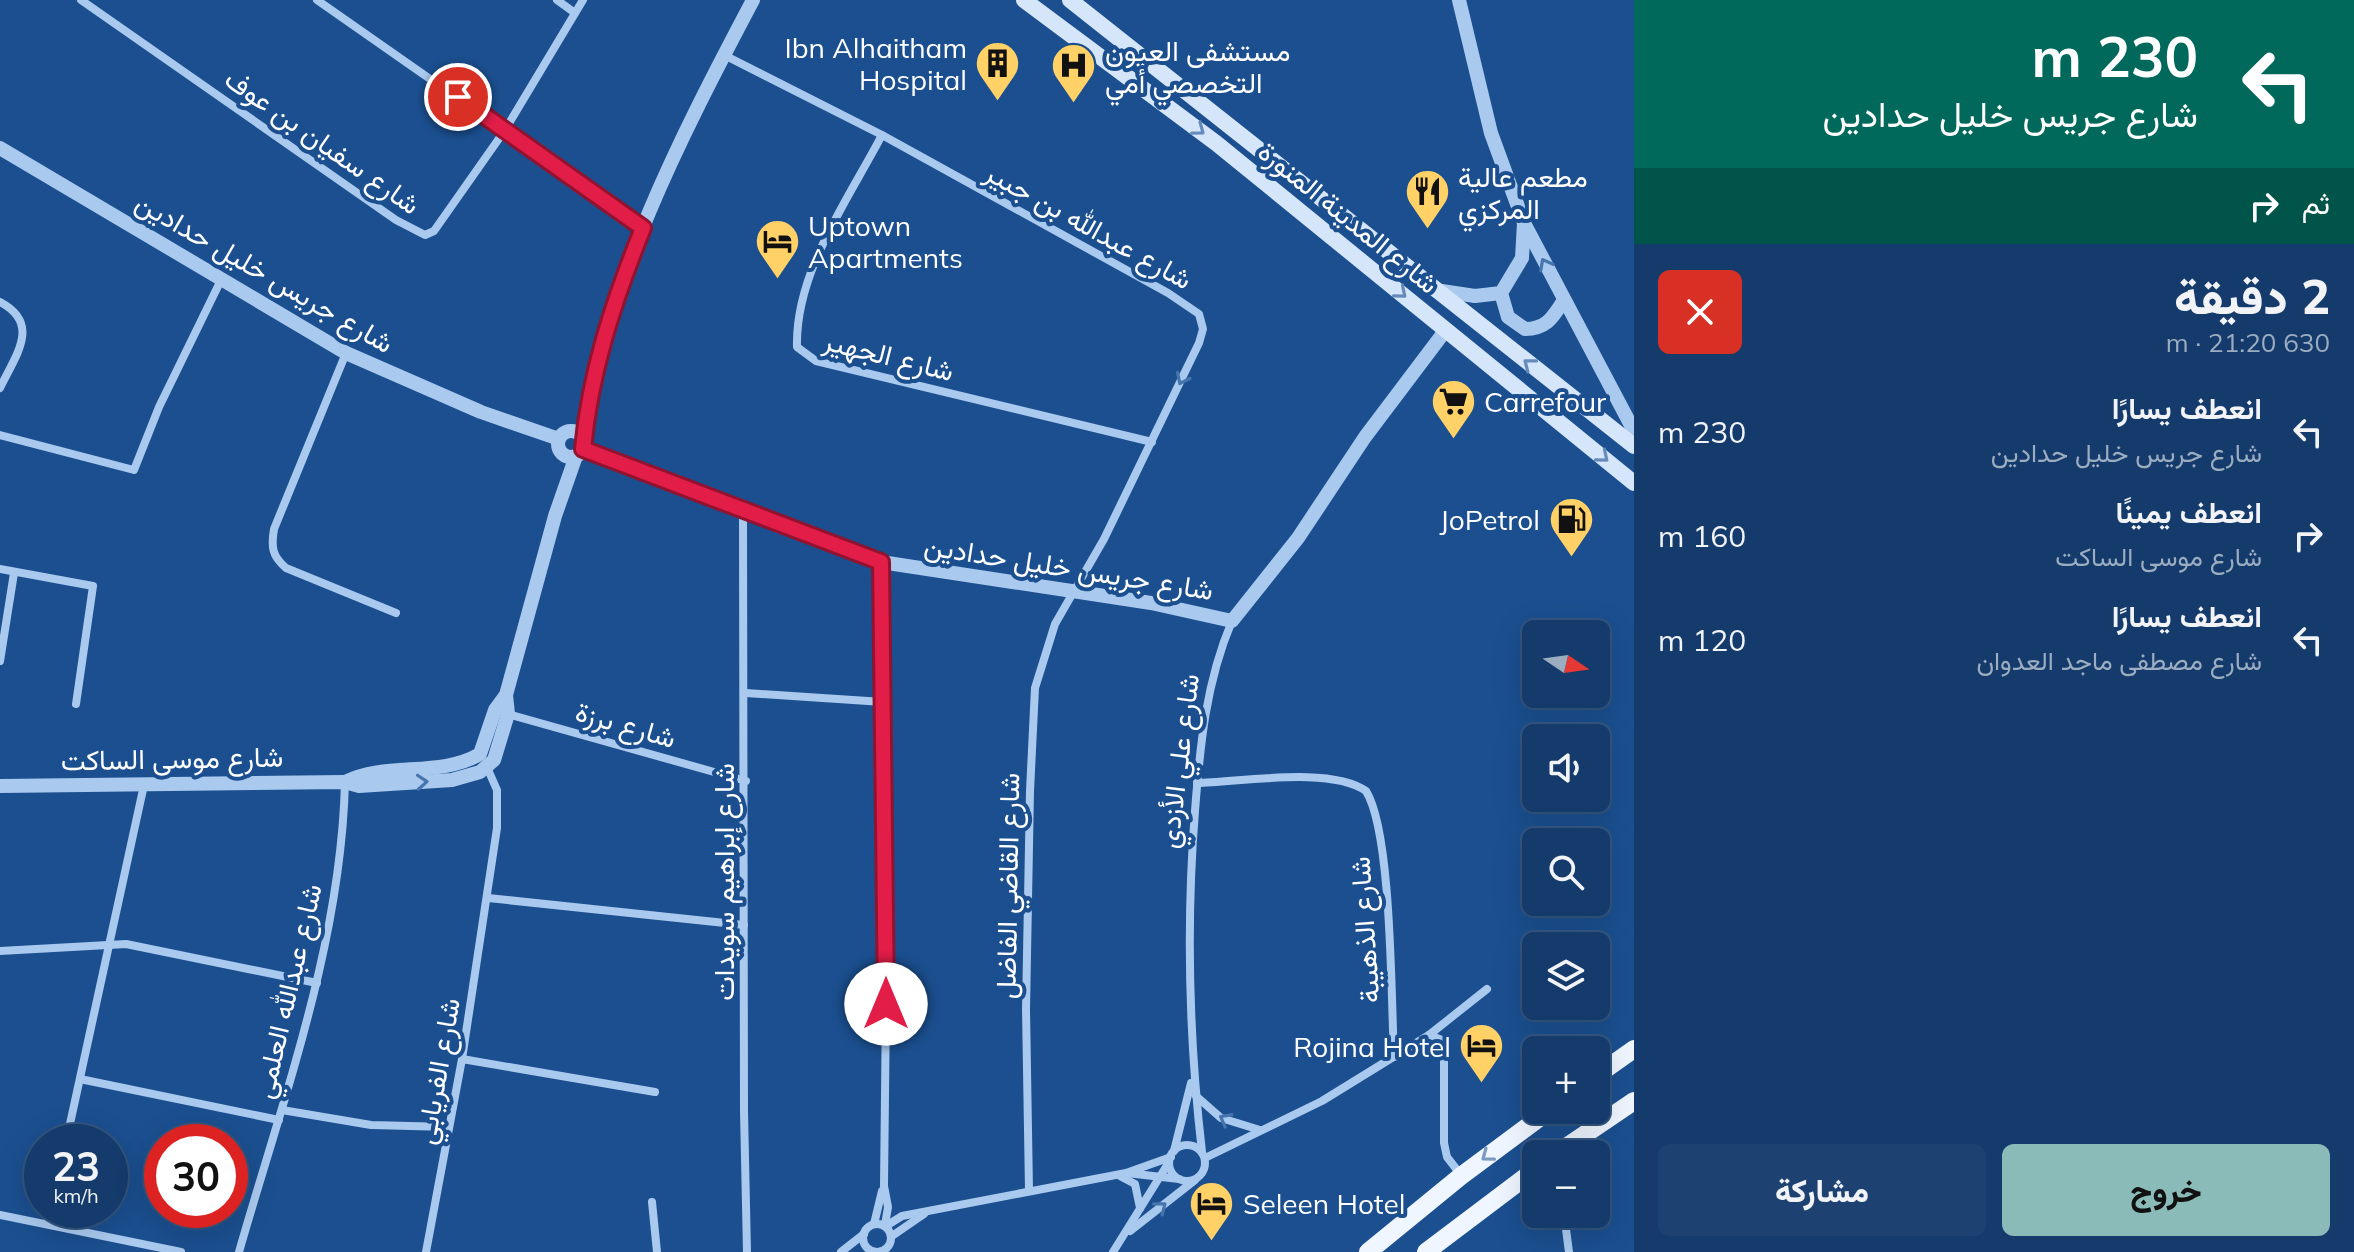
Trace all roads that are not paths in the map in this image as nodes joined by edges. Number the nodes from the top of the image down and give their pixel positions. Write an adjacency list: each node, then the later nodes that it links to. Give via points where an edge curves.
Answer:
1 (81, 0): 11 (street, شارع سفيان بن عوف, via 415,232 434,231)
2 (317, 0): 11 (street)
3 (557, 0): 9 (street)
4 (583, 0): 9 (street, شارع سفيان بن عوف)
5 (753, 0): 10 (street)
6 (1024, 0): 21 (main road, شارع المدينة المنورة, one-way to 21, via 1216,143)
7 (1070, 0): 17 (main road, شارع المدينة المنورة)
8 (1459, 0): 14 (street, via 1491,133)
9 (575, 13): 11 (street, شارع سفيان بن عوف)
10 (724, 55): 12 (street, شارع عبدالله بن جبير); 15 (street)
11 (505, 130): 15 (street)
12 (882, 135): 26 (street, شارع عبدالله بن جبير, one-way to 26, via 1194,308 1203,329 1199,343); 26 (street, شارع الجهير, via 812,271 801,301 797,347 816,361)
13 (0, 148): 16 (street, شارع جريس خليل حدادين)
14 (1524, 223): 18 (street, via 1522,258); 19 (street, one-way to 14)
15 (643, 228): 27 (street, via 619,287)
16 (221, 280): 22 (street, شارع جريس خليل حدادين); 25 (street, via 134,470)
17 (1435, 290): 18 (street, via 1475,296); 28 (main road, شارع المدينة المنورة, one-way to 17)
18 (1501, 293): 19 (street, via 1508,317 1525,329 1543,327)
19 (1564, 300): 24 (street)
20 (0, 302): 23 (street, via 20,317 23,329)
21 (1445, 331): 29 (main road, شارع المدينة المنورة, one-way to 29); 36 (street, شارع علي الأزدي, via 1298,538)
22 (346, 353): 27 (street, شارع جريس خليل حدادين); 35 (street, via 274,529 272,549 286,568)
23 (0, 388)
24 (1634, 431)
25 (0, 435)
26 (1152, 442): 34 (street, شارع عبدالله بن جبير)
27 (571, 445): 30 (street, شارع جريس خليل حدادين); 41 (street)
28 (1634, 446)
29 (1634, 483)
30 (743, 512): 31 (street, شارع جريس خليل حدادين); 38 (street, شارع إبراهيم سويدات)
31 (881, 562): 34 (street, شارع جريس خليل حدادين); 39 (street)
32 (0, 569): 33 (street)
33 (14, 573): 37 (street); 40 (street, via 93,586)
34 (1073, 591): 36 (street, شارع جريس خليل حدادين); 86 (street, شارع القاضي الفاضل, via 1044,654 1032,710 1026,1009)
35 (396, 613)
36 (1232, 621): 46 (street, شارع علي الأزدي, via 1208,695)
37 (0, 661)
38 (746, 693): 39 (street); 44 (street, شارع إبراهيم سويدات)
39 (883, 702): 85 (street)
40 (76, 704)
41 (502, 712): 42 (street); 43 (street, via 494,760); 44 (street, شارع برزة)
42 (480, 754): 43 (street, شارع الفريابي); 45 (street, شارع موسى الساكت, via 456,764 379,772)
43 (487, 768): 45 (street, شارع موسى الساكت, one-way to 43, via 359,786 452,780); 49 (street, شارع الفريابي, via 498,807)
44 (746, 781): 50 (street, شارع إبراهيم سويدات)
45 (345, 782): 47 (street, شارع موسى الساكت); 53 (street, شارع عبدالله العلمي, via 339,865)
46 (1197, 783): 57 (street, شارع الذهيبة, via 1341,780 1356,784 1372,801 1383,861); 60 (street, شارع علي الأزدي, via 1191,892)
47 (144, 785): 48 (street, شارع موسى الساكت); 51 (street)
48 (0, 786)
49 (488, 898): 50 (street); 58 (street, شارع الفريابي)
50 (744, 925): 106 (street, شارع إبراهيم سويدات)
51 (111, 944): 52 (street); 53 (street); 61 (street)
52 (0, 951)
53 (317, 983): 65 (street, شارع عبدالله العلمي)
54 (1487, 989): 55 (street)
55 (1429, 1035): 57 (street); 80 (street, via 1444,1045 1444,1143)
56 (1634, 1049): 59 (main road)
57 (1394, 1057): 74 (street, via 1308,1109)
58 (462, 1059): 62 (street); 73 (street, شارع الفريابي)
59 (1610, 1066)
60 (1192, 1078): 63 (street, شارع علي الأزدي); 77 (street, شارع علي الأزدي)
61 (80, 1079): 69 (street); 70 (street)
62 (655, 1092)
63 (1196, 1096): 74 (street, one-way to 63, via 1221,1118); 76 (street, شارع علي الأزدي)
64 (1634, 1101): 67 (main road)
65 (282, 1110): 69 (street, شارع عبدالله العلمي); 73 (street, via 371,1125)
66 (1634, 1114): 68 (main road)
67 (1610, 1116)
68 (1610, 1117)
69 (279, 1120): 103 (street, شارع عبدالله العلمي)
70 (70, 1124)
71 (1531, 1124): 80 (main road, one-way to 80)
72 (1598, 1124): 75 (main road)
73 (449, 1127): 104 (street, شارع الفريابي)
74 (1261, 1130): 76 (street)
75 (1576, 1140)
76 (1203, 1155): 77 (street, via 1191,1145); 83 (street, via 1204,1170)
77 (1171, 1157): 78 (street); 81 (street); 82 (street)
78 (1126, 1173): 79 (street); 81 (street)
79 (1115, 1175): 86 (street); 89 (street, via 1135,1184)
80 (1461, 1176): 109 (main road)
81 (1158, 1178): 82 (street); 89 (street)
82 (1179, 1179): 83 (street)
83 (1195, 1179): 97 (street, one-way to 83)
84 (1522, 1180): 101 (main road)
85 (884, 1186): 92 (street); 93 (street)
86 (1029, 1190): 88 (street)
87 (652, 1202): 105 (street)
88 (928, 1211): 93 (street); 98 (street)
89 (1140, 1211): 97 (street)
90 (0, 1215): 91 (street)
91 (24, 1220)
92 (874, 1224): 93 (street); 96 (street)
93 (885, 1226): 98 (street)
94 (66, 1228): 102 (street)
95 (1566, 1228): 110 (street)
96 (864, 1234): 100 (street); 107 (street)
97 (1126, 1234): 108 (street)
98 (892, 1236): 99 (street)
99 (887, 1250): 100 (street)
100 (869, 1251)
101 (1428, 1251)
102 (181, 1252)
103 (239, 1252)
104 (426, 1252)
105 (657, 1252)
106 (747, 1252)
107 (841, 1252)
108 (1113, 1252)
109 (1368, 1252)
110 (1569, 1252)

